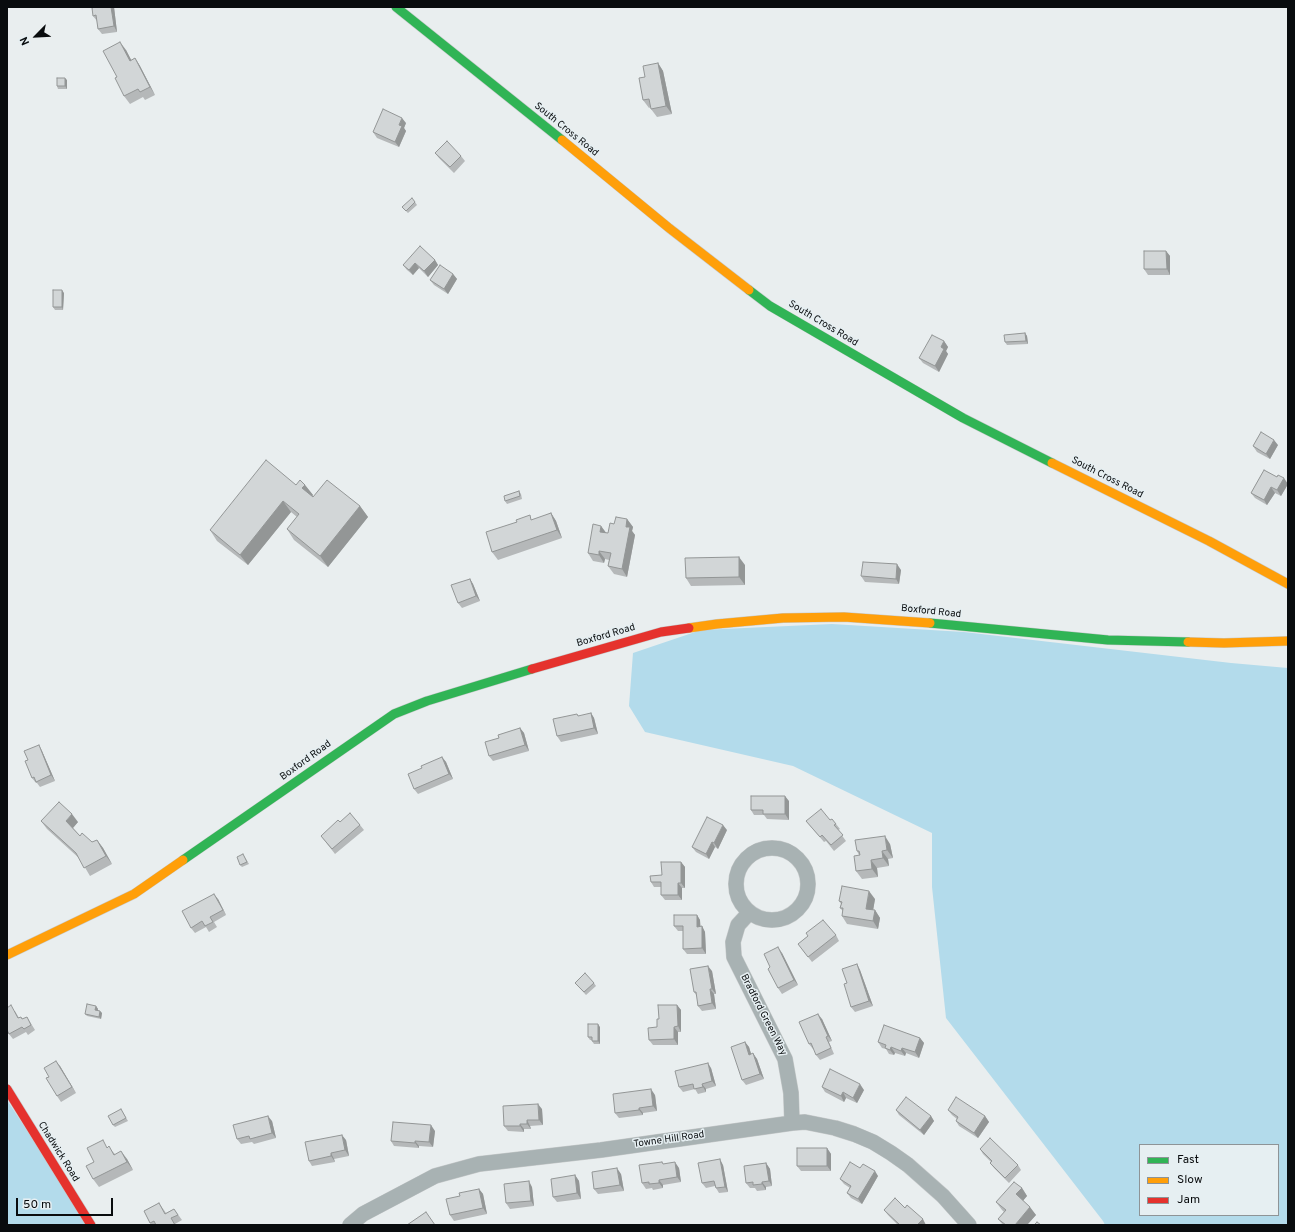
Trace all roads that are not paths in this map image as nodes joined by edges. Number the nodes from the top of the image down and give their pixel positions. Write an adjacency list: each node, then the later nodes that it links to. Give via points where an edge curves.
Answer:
1 (396, 7): 2 (street, South Cross Road, via 675,233 770,306 963,418 1209,541)
2 (1288, 584)
3 (1288, 641): 5 (street, Boxford Road, via 1224,643 1108,640 902,620 844,617 783,618 661,632 427,701 394,714 134,894)
4 (749, 913): 4 (street, via 740,902 736,888 737,874 743,861 754,852 768,847 782,849 795,855 804,866 809,880 808,894 801,907 790,916 776,921 762,920); 7 (street, Bradford Green Way, via 738,925 733,942 734,957 785,1059 791,1093)
5 (7, 955)
6 (7, 1089): 8 (street, Chadwick Road)
7 (792, 1123): 9 (street, Towne Hill Road, via 479,1164 435,1176 363,1214); 10 (street, Towne Hill Road, via 806,1122 835,1128 873,1142 926,1181)
8 (91, 1225)
9 (350, 1225)
10 (969, 1225)

